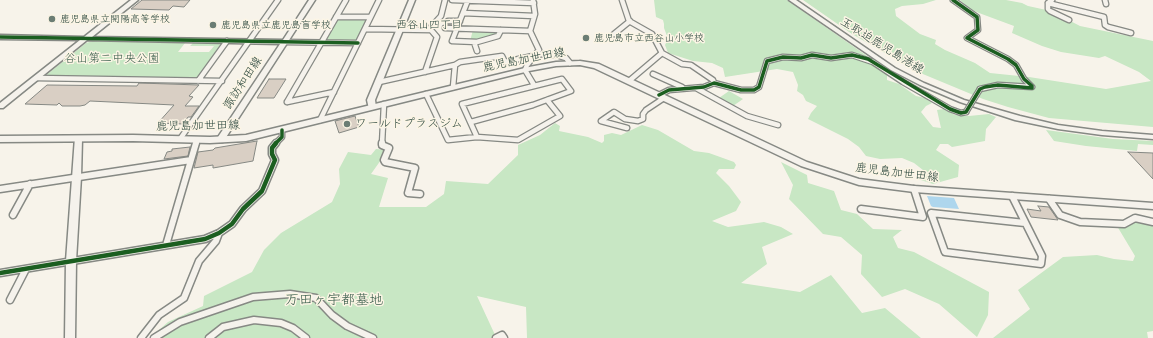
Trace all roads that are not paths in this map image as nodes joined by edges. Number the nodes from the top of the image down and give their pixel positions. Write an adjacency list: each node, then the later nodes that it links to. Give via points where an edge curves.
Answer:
1 (135, 0): 35 (street)
2 (278, 0): 37 (street)
3 (312, 0): 38 (street, 諏訪和田線)
4 (346, 0): 19 (street)
5 (379, 0): 20 (street)
6 (412, 0): 26 (street)
7 (445, 0): 29 (street, via 441,16)
8 (452, 0): 9 (street)
9 (468, 0): 15 (street); 17 (street)
10 (622, 0): 24 (street)
11 (792, 0): 74 (street, 玉取迫鹿児島港線, via 893,69 940,92 1003,114 1058,127)
12 (798, 0): 72 (street, 玉取迫鹿児島港線, via 900,68 963,97 1059,123 1100,129)
13 (953, 0): 55 (street, bridge, via 977,19 978,30 966,38 1008,59 1032,87 985,87 980,89 966,112 955,112 873,62 852,54 831,58 812,55 767,61 759,87 754,90 741,90)
14 (1052, 0): 16 (street)
15 (534, 1): 18 (street)
16 (1048, 3): 21 (street, via 1050,11); 32 (street, via 1104,17 1108,27)
17 (463, 14): 18 (street); 23 (street)
18 (534, 16): 31 (street)
19 (336, 17): 20 (street); 39 (street)
20 (370, 17): 25 (street)
21 (1069, 20)
22 (448, 21): 23 (street)
23 (460, 21): 28 (street)
24 (630, 21): 33 (street); 43 (street, via 652,34)
25 (365, 28): 26 (street); 41 (street)
26 (400, 28): 29 (street); 54 (street)
27 (445, 28): 28 (street)
28 (457, 28): 30 (street); 40 (street, via 452,41)
29 (429, 29): 48 (street, via 437,37)
30 (501, 30): 31 (street); 40 (street, via 498,36)
31 (530, 31): 44 (street)
32 (1131, 33)
33 (614, 34)
34 (0, 37): 35 (street)
35 (86, 39): 36 (street); 50 (street)
36 (226, 41): 37 (street); 51 (street)
37 (249, 42): 38 (street); 52 (street)
38 (284, 42): 39 (street); 79 (street, 諏訪和田線)
39 (321, 42): 41 (street); 60 (street, via 287,102)
40 (474, 42): 42 (street)
41 (358, 43): 60 (street)
42 (477, 51)
43 (662, 53): 53 (street); 55 (street, via 682,64 690,65)
44 (538, 54): 45 (street, via 556,55 566,58); 46 (street, via 504,62 502,56 460,62); 47 (street)
45 (570, 63): 47 (main road, 鹿児島加世田線); 53 (main road, 鹿児島加世田線, via 596,66)
46 (455, 65): 48 (street); 57 (street)
47 (525, 70): 56 (street); 57 (main road, 鹿児島加世田線)
48 (426, 72): 54 (street)
49 (652, 74): 58 (street)
50 (36, 78): 51 (street); 65 (street)
51 (198, 81): 52 (street)
52 (222, 81): 77 (street)
53 (629, 81): 62 (main road, 鹿児島加世田線)
54 (379, 82): 66 (street, via 371,100)
55 (714, 83): 59 (street, via 704,88)
56 (534, 86): 63 (street, via 562,79 571,91); 68 (street, via 462,104)
57 (453, 87): 61 (main road, 鹿児島加世田線)
58 (687, 88): 59 (street); 62 (street, via 669,90)
59 (696, 88): 69 (street, via 747,116)
60 (334, 92): 67 (street)
61 (426, 94): 64 (main road, 鹿児島加世田線); 73 (street, via 448,140)
62 (661, 97): 70 (street, via 642,114 643,119 625,119 614,112 601,121); 84 (main road, 鹿児島加世田線, via 822,172 860,182)
63 (547, 100): 68 (street); 73 (street, via 560,116 518,140)
64 (384, 104): 66 (main road, 鹿児島加世田線); 85 (street, via 382,146 389,148 384,162 415,168 408,193)
65 (0, 106)
66 (372, 107): 67 (main road, 鹿児島加世田線)
67 (320, 120): 71 (main road, 鹿児島加世田線)
68 (470, 122): 73 (street)
69 (778, 125)
70 (627, 128)
71 (282, 130): 79 (main road, 鹿児島加世田線, via 246,138); 93 (street, via 282,137 272,148 275,160 262,191 243,208 232,224)
72 (1153, 132)
73 (476, 137)
74 (1153, 137)
75 (0, 139): 76 (main road, 鹿児島加世田線)
76 (78, 139): 77 (main road, 鹿児島加世田線); 81 (street)
77 (180, 139): 78 (main road, 鹿児島加世田線)
78 (197, 140): 79 (main road, 鹿児島加世田線); 80 (street)
79 (220, 140)
80 (191, 160): 81 (street); 94 (street)
81 (77, 177): 82 (street); 95 (street)
82 (30, 184): 83 (street); 90 (street)
83 (0, 189)
84 (914, 189): 86 (main road, 鹿児島加世田線); 89 (street, via 923,217)
85 (420, 194)
86 (1012, 196): 87 (main road, 鹿児島加世田線); 92 (street)
87 (1049, 199): 88 (main road, 鹿児島加世田線); 91 (street, via 1060,215 1080,222 1124,224 1135,218)
88 (1153, 206)
89 (861, 209)
90 (13, 216)
91 (1153, 222)
92 (1025, 223): 92 (street, via 1042,256 1041,264 945,252 931,213)
93 (219, 233): 94 (street, via 204,239); 100 (street, via 199,261 184,298 159,315)
94 (166, 245): 95 (street)
95 (71, 261): 96 (street); 99 (street)
96 (26, 269): 97 (street); 98 (street)
97 (0, 273)
98 (10, 300)
99 (70, 338)
100 (141, 338)
101 (154, 338): 104 (street, via 180,322 253,297 290,294 316,298 347,326)
102 (209, 338): 103 (street, via 223,327 254,320 281,323)
103 (306, 338)
104 (373, 338)
105 (496, 338): 106 (street, via 502,335)
106 (504, 338)

